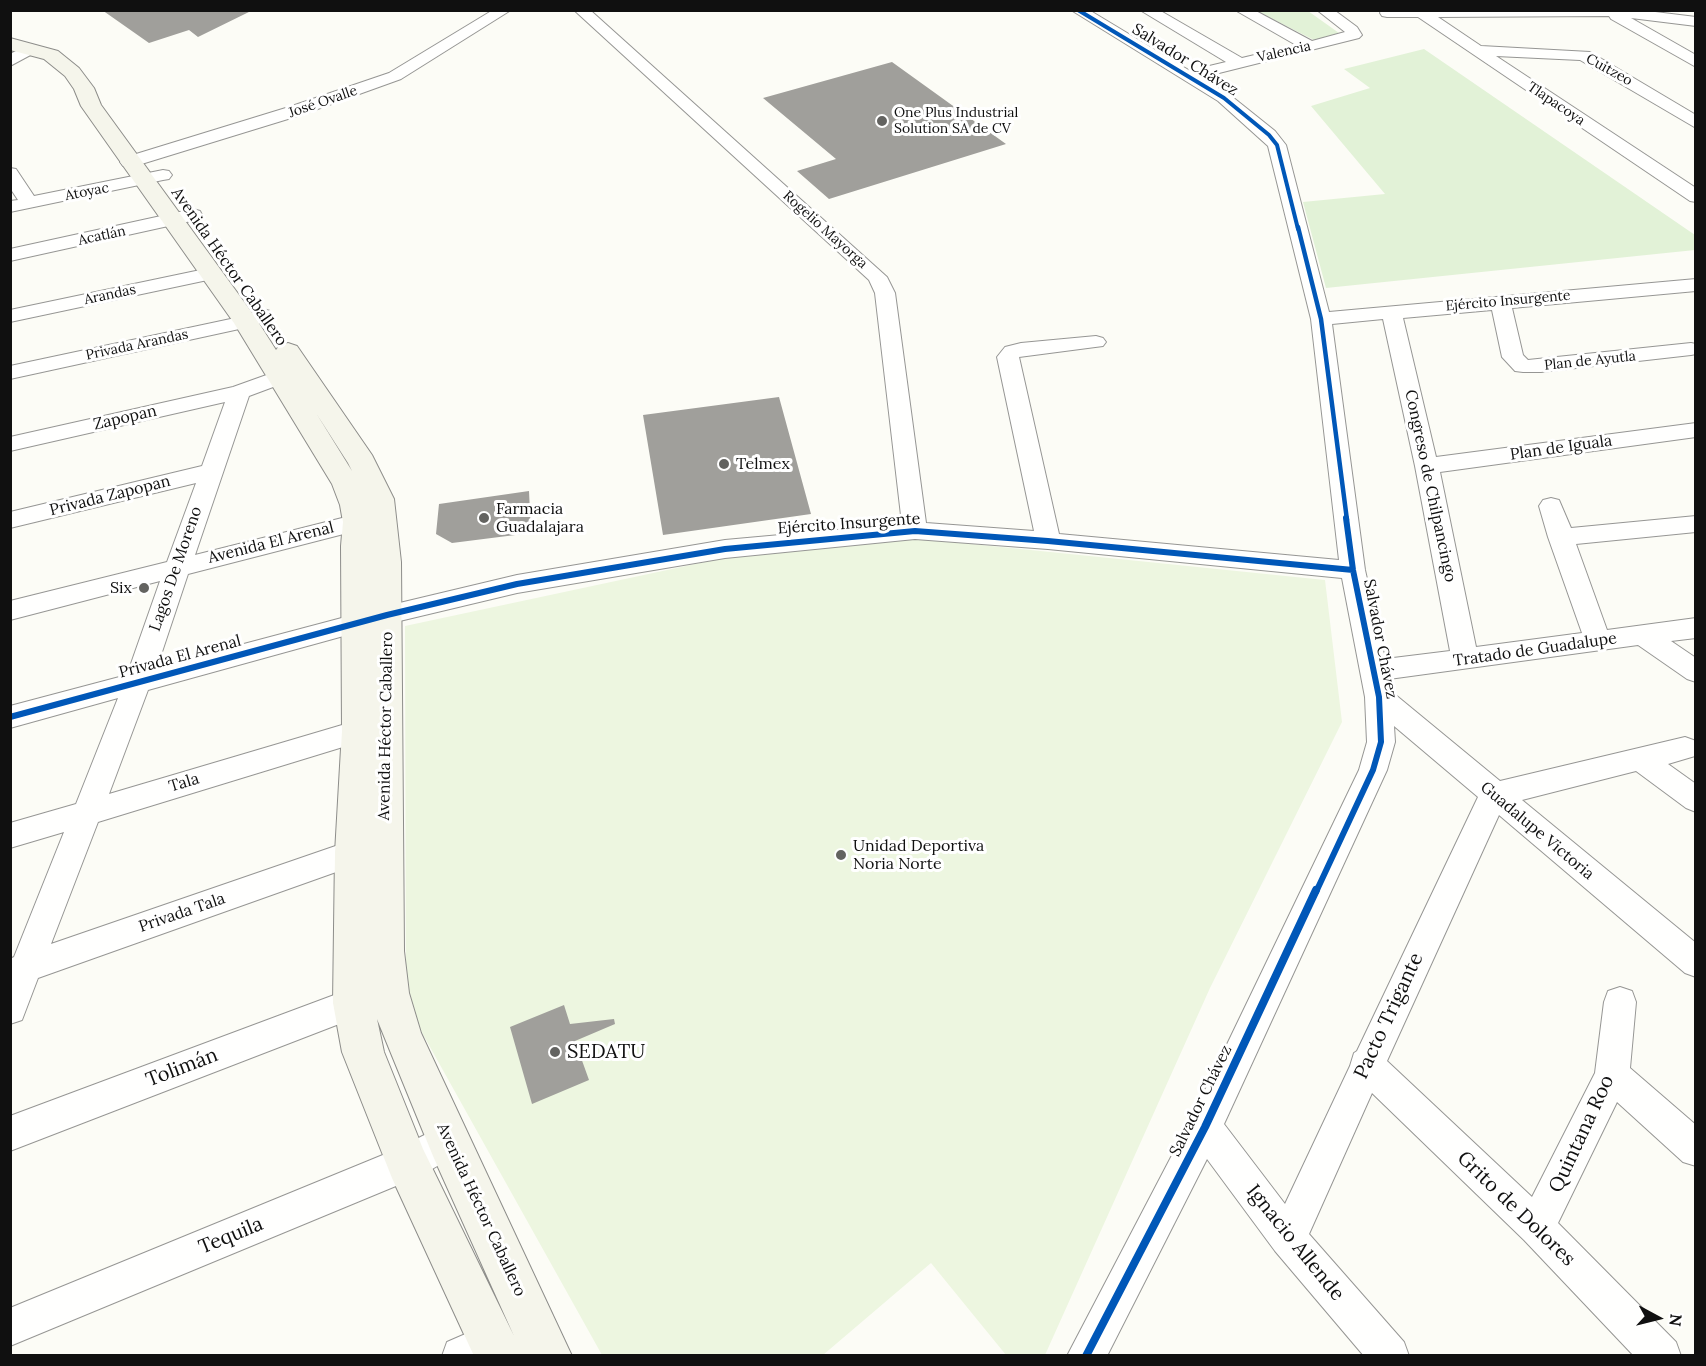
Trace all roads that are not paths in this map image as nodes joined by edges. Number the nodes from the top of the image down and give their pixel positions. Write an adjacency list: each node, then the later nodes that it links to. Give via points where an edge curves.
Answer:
1 (504, 10): 20 (street, José Ovalle, via 395,76)
2 (581, 10): 47 (street, Rogelio Mayorga, via 877,277 885,293)
3 (1078, 10): 33 (street, Salvador Chávez, via 1224,98 1269,135 1276,145)
4 (1148, 10): 17 (street)
5 (1242, 10): 12 (street)
6 (1324, 10): 12 (street, Valencia, via 1354,33 1352,37)
7 (1418, 11): 8 (street); 9 (street); 14 (street, Tlapacoya)
8 (1607, 11): 10 (street); 15 (street)
9 (1388, 13)
10 (1695, 22)
11 (10, 44): 13 (main road, Avenida Héctor Caballero)
12 (1310, 46): 17 (street, Valencia)
13 (30, 49): 16 (street); 20 (main road, Avenida Héctor Caballero, via 57,58 72,72 91,106)
14 (1475, 50): 19 (street, Cuitzeo, via 1584,55); 22 (street, Tlapacoya)
15 (1694, 60)
16 (10, 61)
17 (1240, 63): 18 (street, Valencia)
18 (1211, 70)
19 (1695, 123)
20 (147, 169): 23 (street, Atoyac); 25 (main road, Avenida Héctor Caballero)
21 (10, 173): 23 (street)
22 (1695, 197)
23 (30, 204): 24 (street, Atoyac)
24 (10, 207)
25 (184, 218): 26 (street, Acatlán); 27 (main road, Avenida Héctor Caballero); 32 (main road, Avenida Héctor Caballero)
26 (10, 255)
27 (210, 274): 31 (street, Arandas); 32 (main road, Avenida Héctor Caballero)
28 (1695, 285): 29 (street, Ejército Insurgente)
29 (1500, 302): 30 (street, Ejército Insurgente); 35 (street, Plan de Ayutla, via 1513,357 1522,366)
30 (1392, 313): 33 (street, Ejército Insurgente); 41 (street, Congreso de Chilpancingo)
31 (10, 316)
32 (254, 318): 36 (street, Privada Arandas); 37 (main road, Avenida Héctor Caballero)
33 (1321, 319): 51 (street, Salvador Chávez)
34 (1096, 342): 49 (street, via 1021,349 1012,351 1008,357)
35 (1694, 353)
36 (10, 373)
37 (289, 373): 38 (street); 44 (main road, Avenida Héctor Caballero, via 346,484)
38 (239, 392): 40 (street, Zapopan); 42 (street, Lagos De Moreno)
39 (1695, 430): 41 (street, Plan de Iguala)
40 (10, 444)
41 (1427, 466): 57 (street, Congreso de Chilpancingo)
42 (210, 472): 45 (street, Privada Zapopan); 50 (street, Lagos De Moreno)
43 (1551, 506): 48 (street)
44 (364, 509): 50 (street, Avenida El Arenal); 53 (main road, Avenida Héctor Caballero)
45 (10, 520)
46 (1695, 524): 48 (street)
47 (915, 531): 49 (street, Ejército Insurgente); 53 (street, Ejército Insurgente, via 725,549 517,584)
48 (1560, 537): 56 (street)
49 (1048, 541): 51 (street, Ejército Insurgente)
50 (177, 567): 52 (street, Avenida El Arenal); 59 (street, Lagos De Moreno)
51 (1353, 570): 60 (street, Salvador Chávez)
52 (10, 611)
53 (372, 620): 59 (street, Privada El Arenal); 62 (main road, Avenida Héctor Caballero); 69 (main road, Avenida Héctor Caballero)
54 (1695, 628): 55 (street, Tratado de Guadalupe)
55 (1641, 634): 56 (street, Tratado de Guadalupe); 58 (street)
56 (1597, 640): 57 (street, Tratado de Guadalupe)
57 (1465, 660): 60 (street, Tratado de Guadalupe)
58 (1695, 672)
59 (138, 682): 61 (street, Privada El Arenal); 67 (street, Lagos De Moreno)
60 (1377, 684): 65 (street, Guadalupe Victoria); 77 (street, Salvador Chávez, via 1381,742 1373,770)
61 (10, 717)
62 (359, 731): 67 (street, Tala); 69 (main road, Avenida Héctor Caballero)
63 (1685, 748): 64 (street)
64 (1640, 759): 65 (street); 66 (street)
65 (1493, 795): 70 (street, Guadalupe Victoria); 75 (street, Pacto Trigante)
66 (1695, 800)
67 (88, 812): 68 (street, Tala); 71 (street, Lagos De Moreno)
68 (10, 836)
69 (369, 851): 71 (street, Privada Tala); 73 (main road, Avenida Héctor Caballero); 79 (main road, Avenida Héctor Caballero, via 389,993 402,1034)
70 (1695, 963)
71 (18, 970): 74 (street, Lagos De Moreno)
72 (1620, 1002): 76 (street, Quintana Roo)
73 (353, 1003): 78 (street, Tolimán); 81 (main road, Avenida Héctor Caballero, via 363,1052)
74 (10, 1009)
75 (1366, 1064): 82 (street, Grito de Dolores); 83 (street, Pacto Trigante)
76 (1612, 1075): 80 (street); 82 (street, Quintana Roo)
77 (1204, 1127): 83 (street, Ignacio Allende); 87 (street, Salvador Chávez)
78 (10, 1134)
79 (448, 1141): 81 (street, Tequila); 86 (main road, Avenida Héctor Caballero)
80 (1695, 1149)
81 (407, 1164): 84 (street, Tequila); 85 (main road, Avenida Héctor Caballero)
82 (1537, 1227): 89 (street, Grito de Dolores)
83 (1288, 1238): 88 (street, Ignacio Allende)
84 (10, 1327)
85 (484, 1351)
86 (548, 1356)
87 (1086, 1356)
88 (1390, 1356)
89 (1662, 1356)

